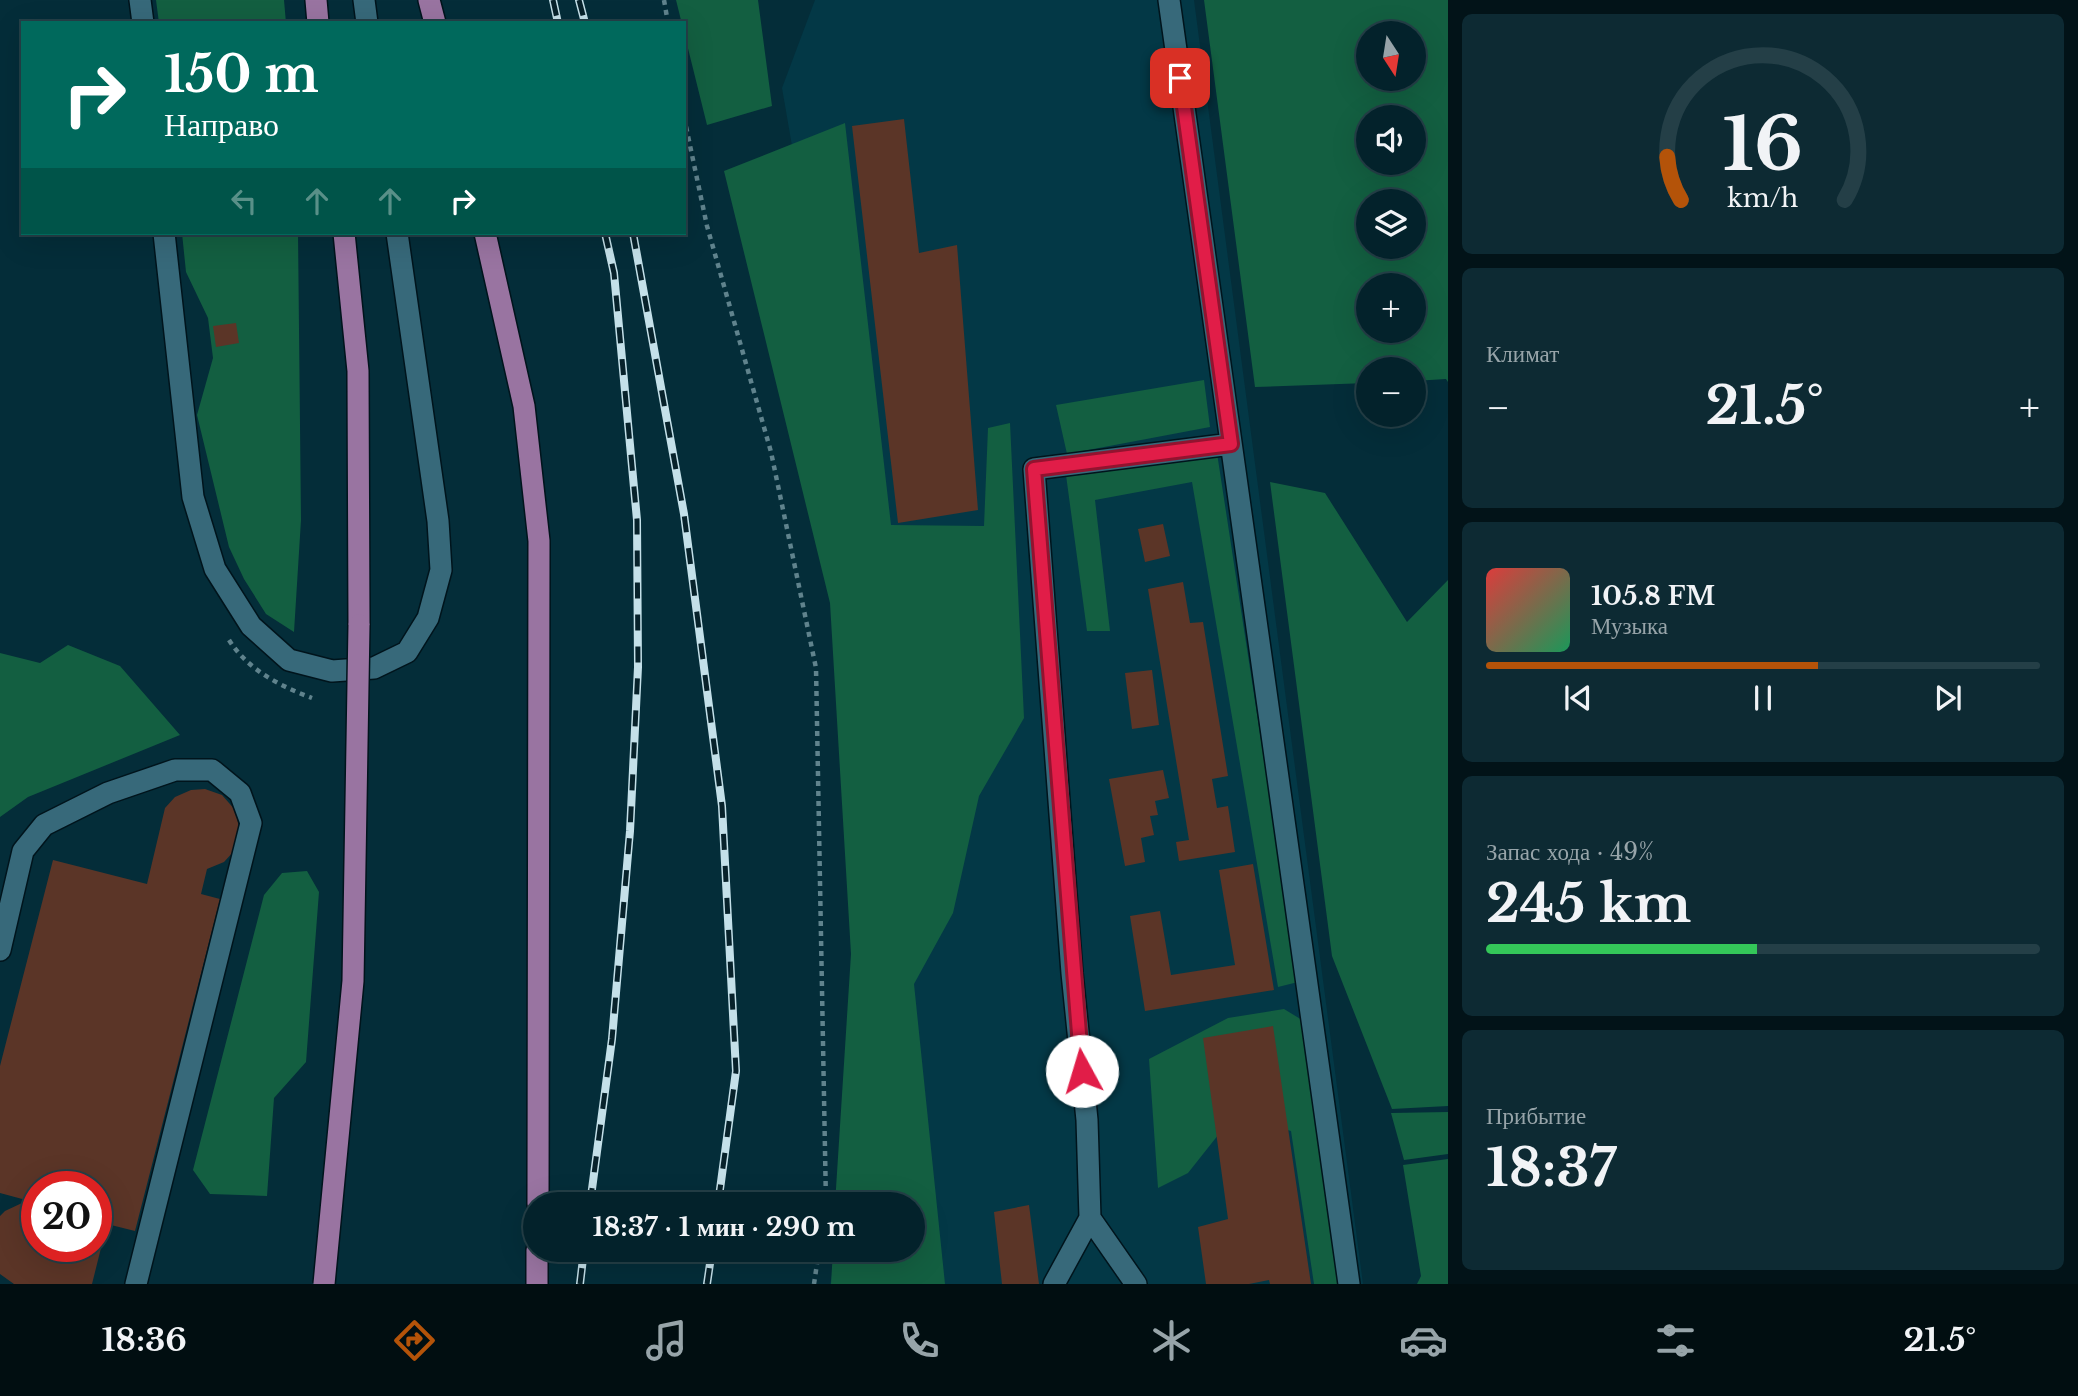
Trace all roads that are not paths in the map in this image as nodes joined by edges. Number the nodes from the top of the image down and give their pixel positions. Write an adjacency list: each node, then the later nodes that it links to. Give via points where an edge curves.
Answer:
1 (141, 0): 6 (street)
2 (316, 0): 7 (main road)
3 (364, 0): 8 (street)
4 (429, 0): 9 (main road)
5 (1169, 0): 14 (street)
6 (143, 21)
7 (318, 21)
8 (367, 21)
9 (434, 21)
10 (164, 235): 12 (street, via 193,497 215,569 251,626 289,660 331,671 374,668 407,652 428,618 440,570 438,521)
11 (344, 235): 20 (main road, bridge, via 358,370 353,981)
12 (397, 235)
13 (485, 235): 16 (main road, via 524,405 539,541)
14 (1231, 444): 17 (street, via 1034,469 1087,1120); 24 (street)
15 (1, 946): 19 (street, via 23,851 44,825 108,793 175,770 212,770 240,793 251,823)
16 (538, 1192)
17 (1090, 1217): 22 (street); 23 (street)
18 (537, 1262): 21 (main road)
19 (136, 1284)
20 (324, 1284)
21 (537, 1284)
22 (1054, 1284)
23 (1136, 1284)
24 (1349, 1284)

